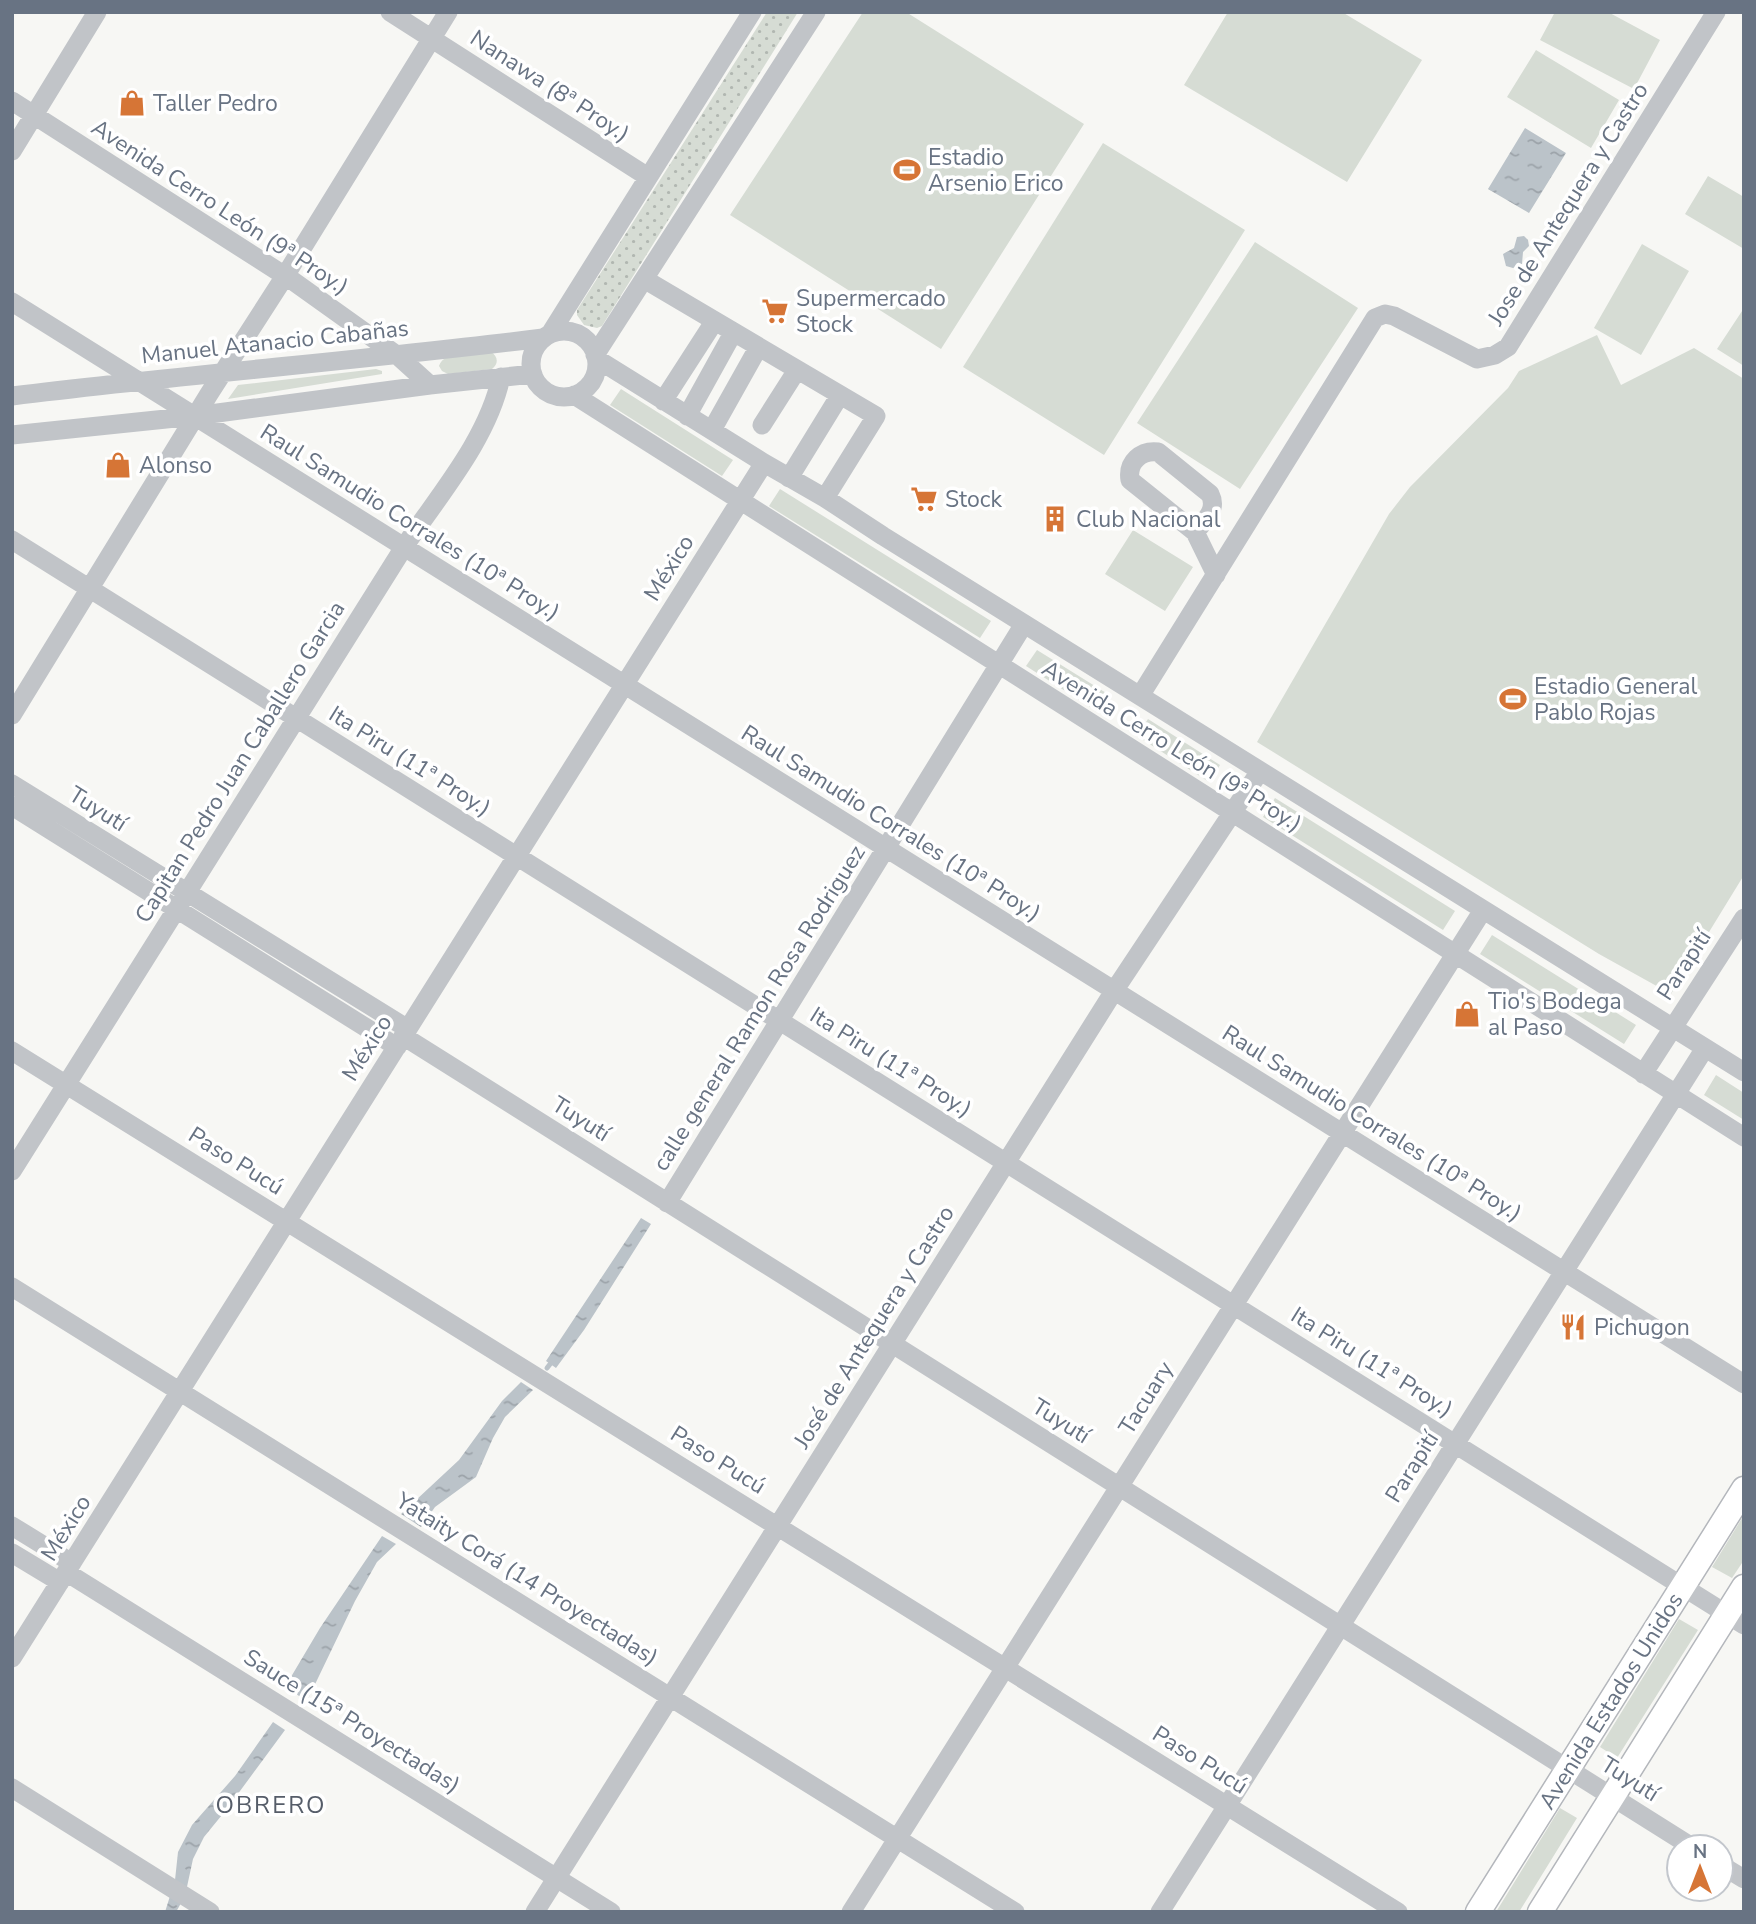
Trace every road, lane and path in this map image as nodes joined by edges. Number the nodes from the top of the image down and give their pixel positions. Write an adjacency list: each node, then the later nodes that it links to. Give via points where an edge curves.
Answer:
1 (97, 12): 9 (street)
2 (390, 12): 7 (street, Nanawa (8ª Proy.))
3 (448, 12): 7 (street)
4 (752, 12): 11 (street)
5 (816, 12): 13 (street)
6 (1716, 12): 43 (street, Jose de Antequera y Castro, via 1508,347 1477,359 1394,316 1375,318)
7 (432, 39): 11 (street, Nanawa (8ª Proy.)); 12 (street)
8 (12, 101): 9 (street, Avenida Cerro León (9ª Proy.))
9 (34, 115): 10 (street); 12 (street, Avenida Cerro León (9ª Proy.))
10 (12, 151)
11 (648, 177): 17 (street)
12 (285, 276): 19 (street, Avenida Cerro León (9ª Proy.)); 22 (street)
13 (644, 279): 15 (street); 20 (street)
14 (12, 302): 25 (street, Raul Samudio Corrales (10ª Proy.))
15 (714, 322): 16 (street); 30 (street)
16 (733, 333): 18 (street); 32 (street)
17 (547, 336): 19 (street, Manuel Atanacio Cabañas); 20 (street, via 565,331 580,335); 23 (street, via 532,355)
18 (758, 348): 21 (street); 34 (street)
19 (398, 356): 22 (street, Manuel Atanacio Cabañas); 26 (street, Avenida Cerro León (9ª Proy.))
20 (596, 357): 27 (street, via 592,381); 30 (street, Avenida Cerro León (9ª Proy.))
21 (797, 370): 28 (street); 33 (street)
22 (223, 372): 25 (street, Manuel Atanacio Cabañas); 31 (street)
23 (533, 374): 24 (street); 27 (street, via 548,393)
24 (500, 377): 26 (street); 42 (street, Capitan Pedro Juan Caballero Garcia, via 490,413 476,439)
25 (138, 380): 29 (street, Manuel Atanacio Cabañas); 31 (street, Raul Samudio Corrales (10ª Proy.))
26 (430, 385): 31 (street)
27 (574, 395): 39 (street, Avenida Cerro León (9ª Proy.))
28 (840, 395): 37 (street); 38 (street, via 876,416)
29 (12, 396)
30 (663, 401): 32 (street, Avenida Cerro León (9ª Proy.))
31 (195, 416): 35 (street); 42 (street, Raul Samudio Corrales (10ª Proy.)); 44 (street)
32 (687, 416): 34 (street, Avenida Cerro León (9ª Proy.))
33 (762, 425)
34 (712, 430): 36 (street, Avenida Cerro León (9ª Proy.))
35 (12, 435)
36 (764, 463): 37 (street, Avenida Cerro León (9ª Proy.)); 39 (street, México)
37 (789, 478): 38 (street, Avenida Cerro León (9ª Proy.))
38 (825, 498): 45 (street, Avenida Cerro León (9ª Proy.))
39 (740, 501): 46 (street, Avenida Cerro León (9ª Proy.)); 47 (street, México)
40 (1195, 532): 40 (street, via 1213,509 1210,494 1158,452 1142,453 1131,464 1130,480); 43 (street)
41 (12, 540): 44 (street, Ita Piru (11ª Proy.))
42 (404, 547): 47 (street, Raul Samudio Corrales (10ª Proy.)); 50 (street, Capitan Pedro Juan Caballero Garcia)
43 (1216, 575): 48 (street, Jose de Antequera y Castro)
44 (89, 589): 49 (street); 50 (street, Ita Piru (11ª Proy.))
45 (1024, 624): 46 (street, calle general Ramon Rosa Rodriguez); 48 (street, Avenida Cerro León (9ª Proy.))
46 (999, 665): 54 (street, Avenida Cerro León (9ª Proy.)); 55 (street, calle general Ramon Rosa Rodriguez)
47 (625, 685): 55 (street, Raul Samudio Corrales (10ª Proy.)); 56 (street, México)
48 (1140, 696): 51 (street, Avenida Cerro León (9ª Proy.))
49 (12, 715)
50 (296, 718): 56 (street, Ita Piru (11ª Proy.)); 57 (street, Capitan Pedro Juan Caballero Garcia)
51 (1259, 771): 54 (street, José de Antequera y Castro); 58 (street, Avenida Cerro León (9ª Proy.))
52 (12, 784): 57 (street, Tuyutí)
53 (12, 806): 57 (street, Tuyutí)
54 (1232, 813): 60 (street, Avenida Cerro León (9ª Proy.)); 61 (street, José de Antequera y Castro)
55 (886, 849): 61 (street, Raul Samudio Corrales (10ª Proy.)); 62 (street, calle general Ramon Rosa Rodriguez)
56 (517, 856): 62 (street, Ita Piru (11ª Proy.)); 64 (street, México)
57 (182, 901): 64 (street, Tuyutí); 69 (street, Capitan Pedro Juan Caballero Garcia)
58 (1483, 910): 60 (street, Tacuary); 63 (street, Avenida Cerro León (9ª Proy.))
59 (1744, 918): 63 (street, Parapití)
60 (1455, 954): 68 (street, Avenida Cerro León (9ª Proy.)); 71 (street, Tacuary)
61 (1115, 991): 71 (street, Raul Samudio Corrales (10ª Proy.)); 73 (street, José de Antequera y Castro)
62 (780, 1021): 73 (street, Ita Piru (11ª Proy.)); 75 (street, calle general Ramon Rosa Rodriguez)
63 (1673, 1028): 65 (street, Avenida Cerro León (9ª Proy.)); 68 (street, Parapití)
64 (403, 1037): 75 (street, Tuyutí); 76 (street, México)
65 (1705, 1048): 67 (street, Avenida Cerro León (9ª Proy.)); 70 (street, Parapití)
66 (12, 1051): 69 (street, Paso Pucú)
67 (1744, 1072)
68 (1643, 1074): 70 (street, Avenida Cerro León (9ª Proy.))
69 (66, 1084): 74 (street, Capitan Pedro Juan Caballero Garcia); 76 (street, Paso Pucú)
70 (1676, 1094): 72 (street, Avenida Cerro León (9ª Proy.)); 77 (street, Parapití)
71 (1342, 1133): 77 (street, Raul Samudio Corrales (10ª Proy.)); 79 (street, Tacuary)
72 (1744, 1138)
73 (1007, 1163): 79 (street, Ita Piru (11ª Proy.)); 80 (street, José de Antequera y Castro)
74 (12, 1171)
75 (667, 1203): 80 (street, Tuyutí)
76 (287, 1222): 82 (street, México); 87 (street, Paso Pucú)
77 (1564, 1272): 81 (street, Raul Samudio Corrales (10ª Proy.)); 83 (street, Parapití)
78 (12, 1287): 82 (street, Yataity Corá (14 Proyectadas))
79 (1234, 1305): 83 (street, Ita Piru (11ª Proy.)); 84 (street, Tacuary)
80 (892, 1344): 84 (street, Tuyutí); 87 (street, José de Antequera y Castro)
81 (1744, 1384)
82 (180, 1391): 89 (street, México); 96 (street, Yataity Corá (14 Proyectadas))
83 (1456, 1444): 90 (street, Ita Piru (11ª Proy.)); 93 (street, Parapití)
84 (1119, 1487): 93 (street, Tuyutí); 95 (street, Tacuary)
85 (1744, 1489): 90 (main road, Avenida Estados Unidos)
86 (12, 1526): 89 (street, Sauce (15ª Proyectadas))
87 (777, 1526): 95 (street, Paso Pucú); 96 (street, José de Antequera y Castro)
88 (12, 1553): 89 (street, Sauce (15ª Proyectadas))
89 (66, 1573): 94 (street, México); 103 (street, Sauce (15ª Proyectadas))
90 (1683, 1586): 92 (street, Ita Piru (11ª Proy.)); 97 (main road, Avenida Estados Unidos)
91 (1744, 1587): 92 (main road)
92 (1735, 1619): 99 (main road)
93 (1340, 1626): 97 (street, Tuyutí); 100 (street, Parapití)
94 (12, 1658)
95 (1005, 1668): 100 (street, Paso Pucú); 102 (street, Tacuary)
96 (670, 1697): 102 (street, Yataity Corá (14 Proyectadas)); 103 (street, José de Antequera y Castro)
97 (1567, 1769): 99 (street, Tuyutí); 111 (main road, Avenida Estados Unidos)
98 (12, 1788): 104 (street)
99 (1612, 1797): 101 (street, Tuyutí); 112 (main road)
100 (1227, 1806): 109 (street, Parapití); 110 (street, Paso Pucú)
101 (1670, 1833)
102 (897, 1838): 107 (street, Tacuary); 108 (street, Yataity Corá (14 Proyectadas))
103 (556, 1878): 105 (street, José de Antequera y Castro); 106 (street, Sauce (15ª Proyectadas))
104 (209, 1912)
105 (534, 1912)
106 (611, 1912)
107 (851, 1912)
108 (1015, 1912)
109 (1160, 1912)
110 (1398, 1912)
111 (1478, 1912)
112 (1540, 1912)

